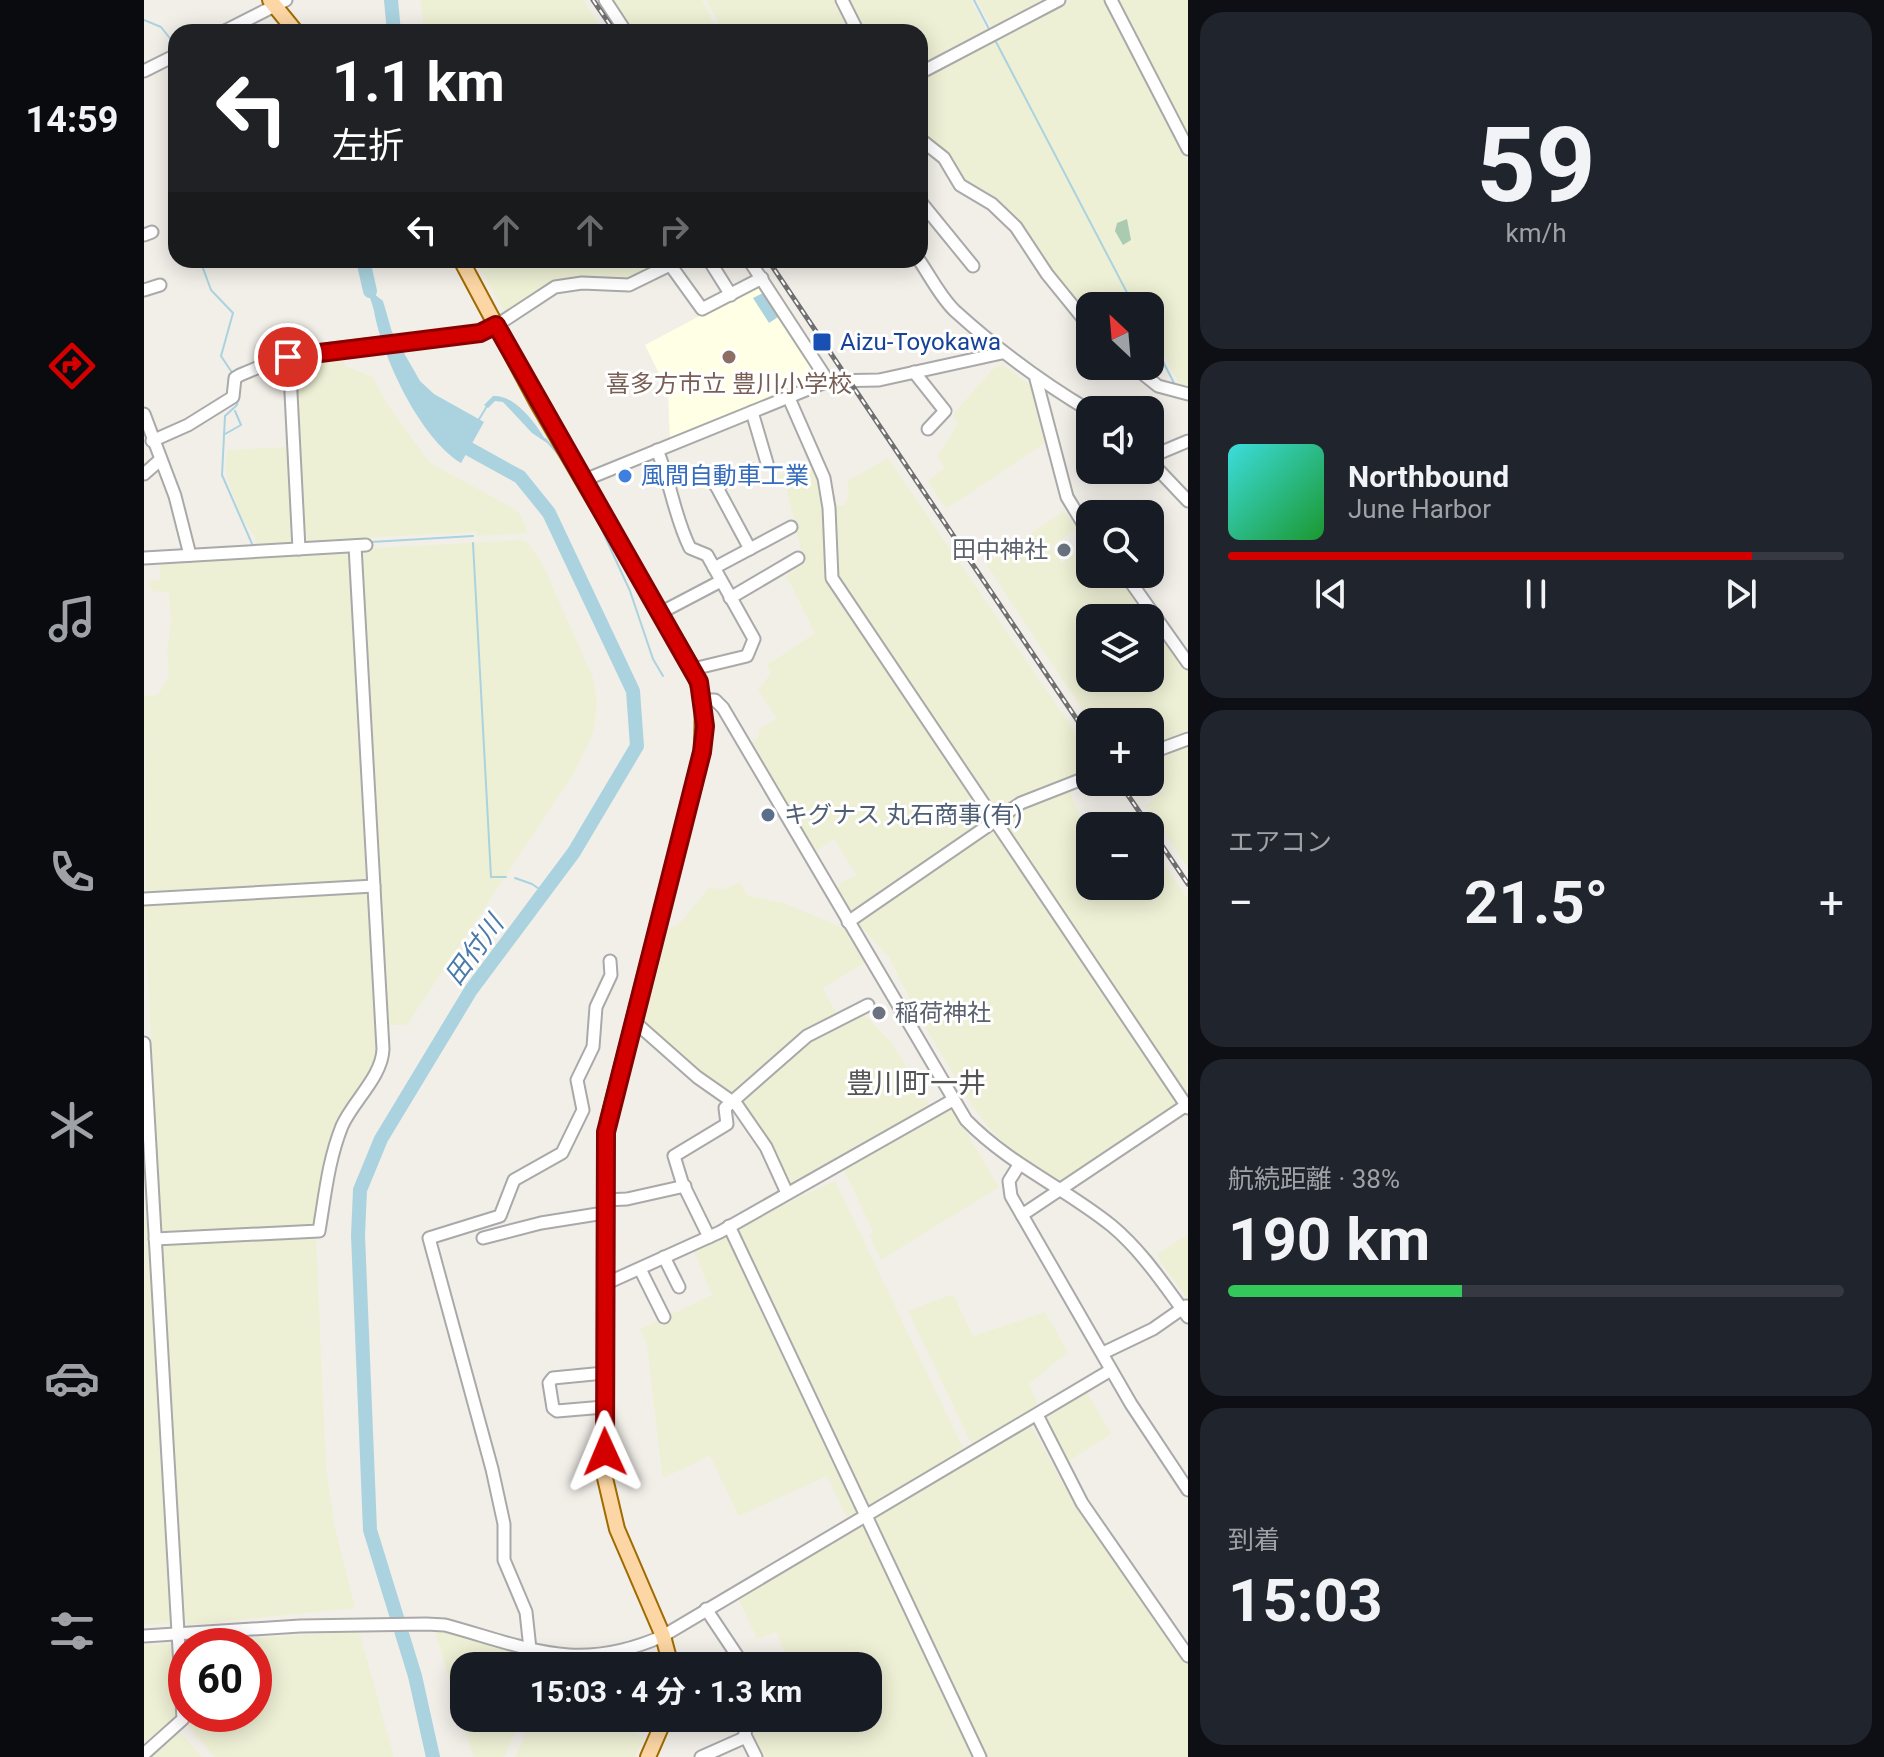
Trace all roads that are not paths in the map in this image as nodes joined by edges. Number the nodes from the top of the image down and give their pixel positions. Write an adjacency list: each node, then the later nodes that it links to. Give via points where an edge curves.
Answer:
1 (605, 0): 8 (street)
2 (842, 0): 9 (street)
3 (1059, 0): 11 (street)
4 (1111, 0): 14 (street)
5 (277, 2): 6 (street); 7 (main road)
6 (237, 24)
7 (291, 24)
8 (621, 24)
9 (854, 24)
10 (168, 59): 12 (street)
11 (928, 69)
12 (144, 71)
13 (928, 145): 27 (street, via 944,158 963,187 1016,227)
14 (1188, 149)
15 (928, 211): 16 (street)
16 (973, 266)
17 (465, 268): 28 (main road)
18 (665, 268): 28 (street, via 629,285 555,287)
19 (679, 268): 26 (street, via 702,309)
20 (714, 268): 26 (street)
21 (755, 268): 23 (street)
22 (925, 268): 29 (street, via 954,310)
23 (762, 278): 26 (street); 34 (street)
24 (160, 285): 25 (street)
25 (144, 290)
26 (731, 295)
27 (1076, 310)
28 (496, 325): 30 (street, via 480,333); 50 (main road)
29 (1002, 353): 31 (street); 32 (street)
30 (288, 355): 41 (street, via 235,378 233,397 188,425); 54 (street)
31 (914, 372): 34 (street, via 879,380); 40 (street, via 945,411)
32 (1036, 379): 37 (street); 52 (street, via 1067,497)
33 (1150, 380): 35 (street)
34 (828, 381): 36 (street)
35 (1188, 394)
36 (788, 396): 38 (street); 70 (street, via 824,478 832,578)
37 (1076, 403)
38 (752, 412): 43 (street); 46 (street)
39 (144, 414): 41 (street)
40 (928, 429)
41 (148, 435): 45 (street)
42 (1188, 441): 44 (street)
43 (657, 450): 50 (street); 59 (street, via 671,483 678,524 690,548 705,551)
44 (1164, 452)
45 (160, 460): 48 (street); 56 (street)
46 (767, 463)
47 (750, 469): 55 (street, via 714,483)
48 (144, 474)
49 (1164, 474): 51 (street)
50 (582, 481): 63 (main road)
51 (1188, 501)
52 (1076, 512)
53 (791, 527): 55 (street)
54 (299, 549): 56 (street); 71 (street, via 360,546)
55 (750, 549): 59 (street)
56 (190, 555): 57 (street)
57 (144, 558)
58 (798, 558): 62 (street)
59 (714, 568): 60 (street)
60 (721, 581): 62 (street); 63 (street)
61 (1135, 588): 64 (street)
62 (730, 598): 65 (street, via 754,643 747,656)
63 (660, 613): 65 (main road)
64 (1188, 663)
65 (693, 669): 66 (main road)
66 (703, 700): 73 (street, via 715,700 723,708); 76 (main road, via 702,752)
67 (1188, 739): 68 (street)
68 (1164, 748)
69 (1076, 781): 70 (street, via 1029,799)
70 (994, 823): 73 (street); 80 (street)
71 (374, 886): 72 (street); 90 (street, via 382,1057 343,1124 323,1193 320,1228)
72 (144, 899)
73 (848, 922): 78 (street)
74 (610, 961): 110 (street, via 611,975 596,1007 593,1047 576,1087 583,1110 562,1153 514,1180 500,1216 429,1238 492,1469 504,1524 504,1560 526,1612)
75 (868, 1005): 79 (street, via 807,1036)
76 (636, 1023): 79 (street); 85 (main road, via 606,1132)
77 (144, 1043): 90 (street)
78 (953, 1100): 81 (street, via 975,1128); 84 (street)
79 (733, 1101): 82 (street, via 723,1110 727,1124 674,1156); 84 (street, via 760,1136)
80 (1188, 1106): 83 (street)
81 (1019, 1165): 83 (street); 86 (street, via 1008,1186)
82 (685, 1186): 85 (street); 88 (street)
83 (1058, 1191): 86 (street); 95 (street, via 1125,1238)
84 (787, 1193): 87 (street)
85 (604, 1206): 89 (street); 93 (main road)
86 (1022, 1215): 97 (street)
87 (729, 1226): 88 (street); 103 (street)
88 (709, 1237): 91 (street)
89 (483, 1238)
90 (155, 1239): 105 (street)
91 (664, 1257): 92 (street); 94 (street)
92 (640, 1269): 93 (street); 96 (street)
93 (605, 1284): 99 (main road)
94 (679, 1287)
95 (1186, 1310): 97 (street)
96 (664, 1317)
97 (1103, 1353): 98 (street)
98 (1111, 1370): 101 (street); 102 (street)
99 (604, 1373): 100 (main road); 100 (street, via 553,1378 549,1383 557,1411)
100 (604, 1407): 109 (main road, via 610,1506)
101 (1037, 1415): 103 (street); 113 (street, via 1082,1503)
102 (1188, 1490)
103 (866, 1515): 104 (street); 122 (street)
104 (706, 1609): 109 (street); 112 (street)
105 (178, 1628)
106 (272, 1629): 110 (street, via 445,1625)
107 (168, 1635): 108 (street)
108 (144, 1636)
109 (663, 1636): 110 (street, via 603,1655 570,1657); 111 (main road)
110 (530, 1649)
111 (667, 1652)
112 (735, 1652)
113 (1188, 1656)
114 (171, 1732): 118 (street)
115 (659, 1732): 119 (main road)
116 (745, 1732): 117 (street)
117 (744, 1737): 120 (street); 121 (street)
118 (144, 1754)
119 (648, 1757)
120 (701, 1757)
121 (756, 1757)
122 (980, 1757)

